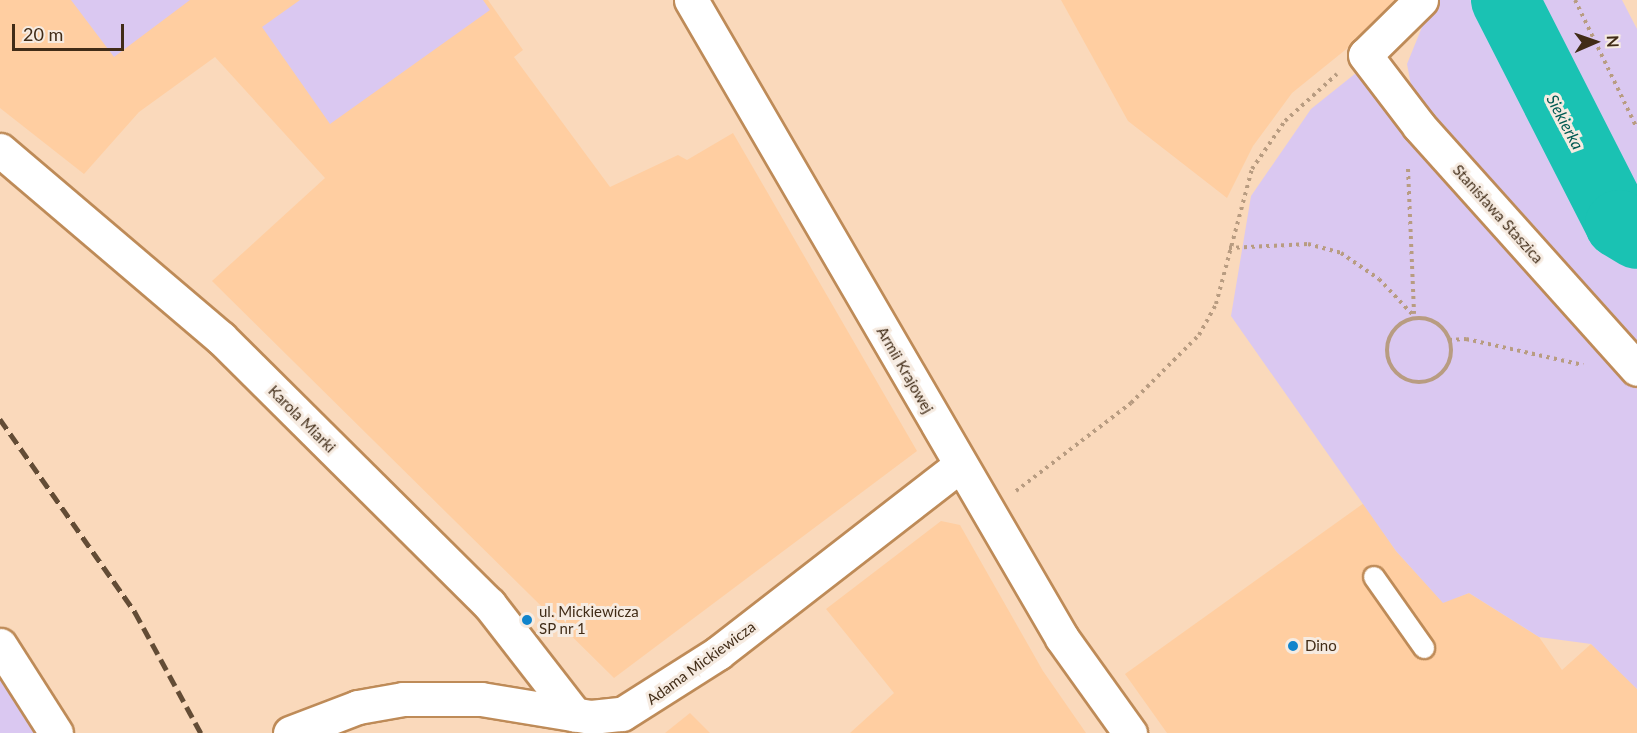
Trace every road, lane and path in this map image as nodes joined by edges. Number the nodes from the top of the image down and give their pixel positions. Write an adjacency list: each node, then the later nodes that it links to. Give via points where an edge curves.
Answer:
1 (691, 0): 13 (street, Armii Krajowej)
2 (1420, 0): 4 (street)
3 (1575, 0): 5 (path)
4 (1365, 55): 8 (path, via 1319,89 1273,136 1242,190); 12 (street, Stanisława Staszica, via 1419,126)
5 (1637, 128)
6 (0, 150): 18 (street, Karola Miarki, via 221,338 489,604)
7 (1410, 159): 9 (path)
8 (1229, 248): 9 (path, via 1308,244 1341,253 1361,264); 14 (path, via 1216,304 1187,350 1077,449)
9 (1415, 317): 10 (path, via 1433,321); 10 (path, via 1397,327 1387,344 1389,363 1402,378 1421,382 1438,375 1449,361)
10 (1449, 340): 11 (path, via 1466,339 1576,364)
11 (1594, 363)
12 (1637, 369)
13 (960, 465): 18 (street, Adama Mickiewicza, via 709,659 642,706); 21 (street, Armii Krajowej, via 1062,638)
14 (1010, 495)
15 (1374, 577): 17 (lane)
16 (0, 645): 19 (street)
17 (1424, 648)
18 (593, 722): 20 (street, Adama Mickiewicza, via 481,699 403,699 358,707)
19 (56, 733)
20 (290, 733)
21 (1130, 733)

